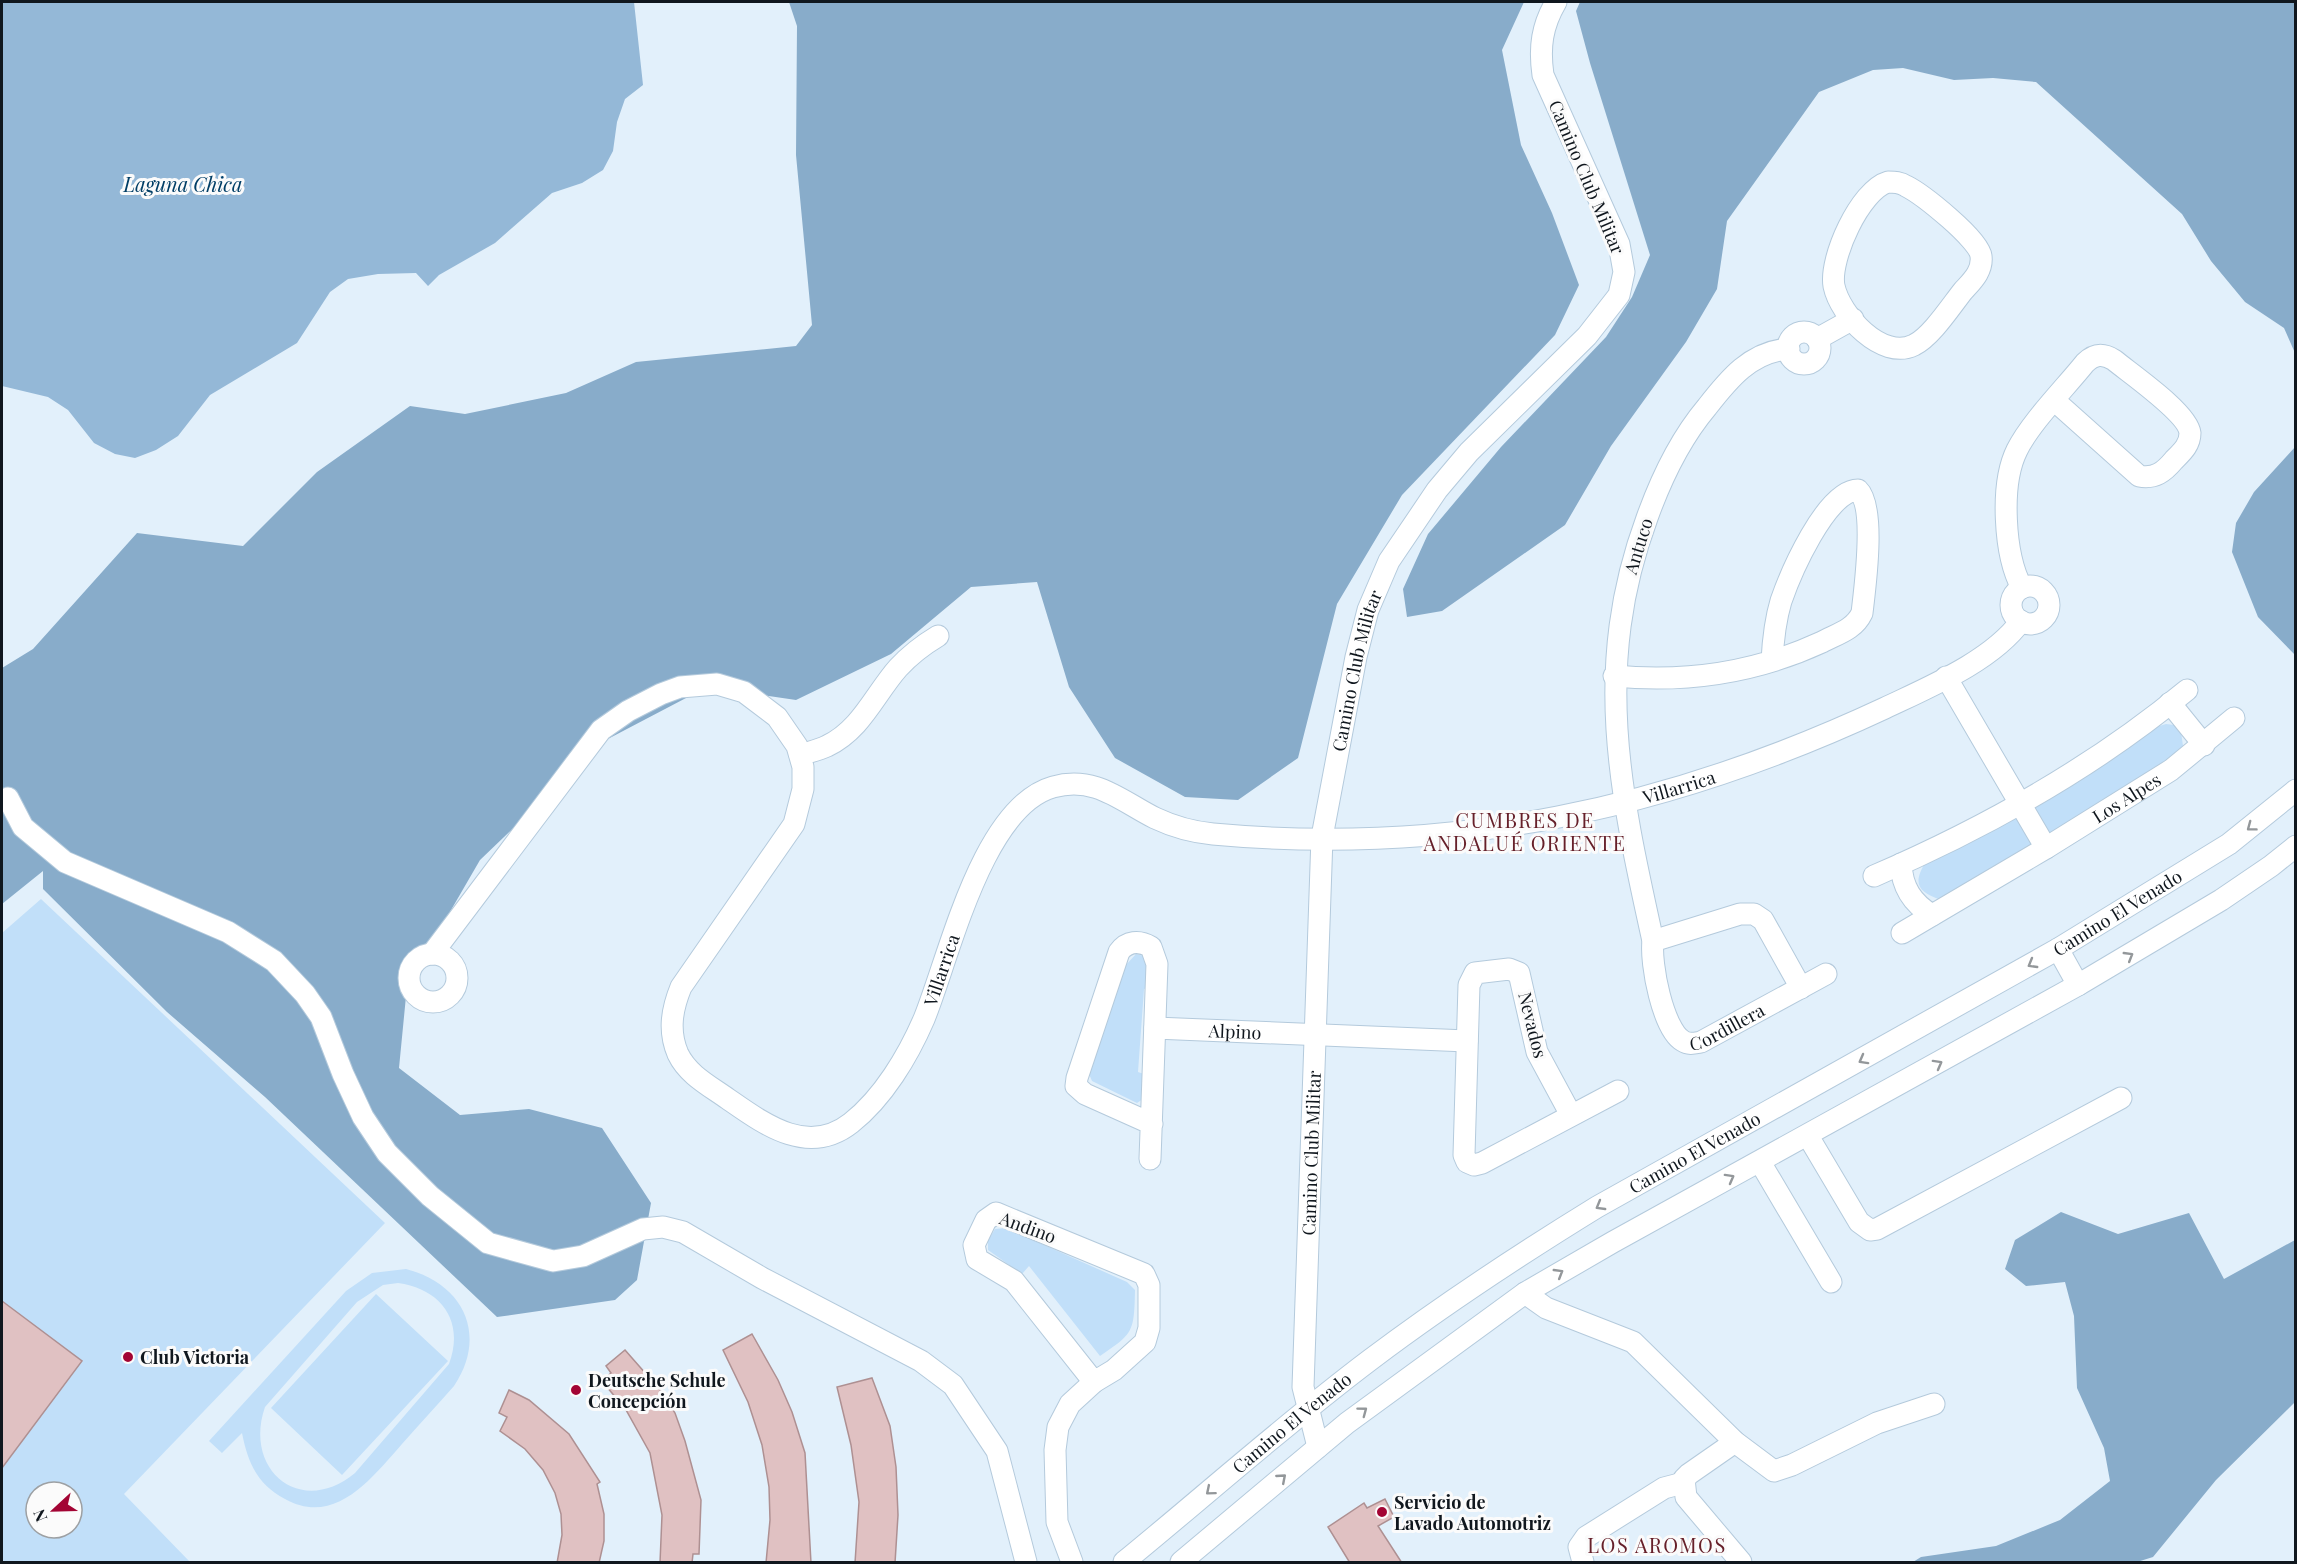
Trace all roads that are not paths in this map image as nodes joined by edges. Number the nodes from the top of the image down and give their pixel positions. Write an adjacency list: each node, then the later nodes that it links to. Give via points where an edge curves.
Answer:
1 (1556, 2): 19 (street, Camino Club Militar, via 1539,50 1543,75 1619,244 1624,272 1619,295 1587,336 1469,452 1431,498 1389,561 1368,610 1356,657)
2 (1853, 319): 2 (street, via 1887,346 1912,346 1923,339 1977,275 1981,267 1980,249 1910,188 1896,182 1881,184 1857,213 1834,265 1837,295); 8 (street, Antuco, via 1817,339 1819,353 1809,363 1796,361 1789,349 1763,354 1741,368 1699,416 1652,504 1629,576)
3 (2055, 401): 3 (street, via 2089,359 2108,356 2186,420 2188,444 2162,473 2139,476); 4 (street, via 2023,439 2011,467 2007,545)
4 (2022, 588): 5 (street, via 2012,601 2013,613); 5 (street, Villarrica, via 2039,588 2047,597 2049,609 2038,622)
5 (2021, 621): 9 (street, Villarrica, via 1996,647)
6 (938, 636): 14 (street, via 897,669 865,715 843,735 827,746)
7 (1772, 661): 7 (street, via 1847,630 1859,620 1868,517 1864,497 1858,490 1846,493 1833,504 1800,557 1781,602); 8 (street, via 1704,677)
8 (1614, 676): 17 (street, Antuco, via 1616,740)
9 (1946, 677): 17 (street, Villarrica, via 1798,746); 18 (street)
10 (2187, 690): 11 (street)
11 (2170, 704): 13 (street); 18 (street)
12 (2234, 718): 13 (street, Los Alpes)
13 (2204, 745): 21 (street, Los Alpes)
14 (800, 755): 19 (street, Villarrica, via 803,789 794,824 681,987 672,1011 676,1049 694,1075 766,1125 795,1137 818,1138 839,1131 860,1115 891,1077 923,1022 952,933 982,865 1013,816 1031,797 1052,787 1087,784 1106,789 1180,828 1217,834); 28 (street, Villarrica, via 777,717 757,699 730,687 680,687 644,702 601,730 587,745)
15 (2295, 790): 27 (street, Camino El Venado, one-way to 27, via 2229,844)
16 (8, 798): 50 (street, via 23,827 65,862 228,932 274,962 321,1017 363,1117 387,1153 430,1196 488,1243 553,1261 583,1256 643,1229 663,1227 683,1232 762,1278 921,1360 953,1385 996,1451)
17 (1626, 803): 19 (street, Villarrica, via 1468,832 1412,837); 26 (street, Cordillera)
18 (2020, 804): 21 (street); 22 (street)
19 (1322, 837): 33 (street, Camino Club Militar)
20 (2295, 846): 30 (street, Camino El Venado, one-way to 20, via 2230,894)
21 (2046, 848): 24 (street, Los Alpes)
22 (1901, 864): 23 (street); 24 (street, via 1909,895)
23 (1874, 876)
24 (1932, 915): 25 (street, Los Alpes)
25 (1902, 933)
26 (1653, 941): 31 (street, via 1740,914 1754,914 1767,924); 31 (street, Cordillera, via 1652,958 1667,1016 1681,1041 1688,1044 1701,1042)
27 (2058, 949): 30 (street); 46 (street, Camino El Venado, one-way to 46, via 1557,1232 1430,1316)
28 (432, 954)
29 (1826, 974): 31 (street, Cordillera)
30 (2078, 985): 39 (street, Camino El Venado, one-way to 30)
31 (1801, 988)
32 (1155, 1028): 33 (street, Alpino); 38 (street); 38 (street, via 1157,958 1150,947 1131,943 1119,952 1076,1086 1081,1093)
33 (1315, 1036): 34 (street); 46 (street, Camino Club Militar, via 1303,1387)
34 (1467, 1041): 37 (street, Nevados, via 1464,1155 1470,1164 1482,1163); 37 (street, Nevados, via 1472,976 1478,971 1514,969 1522,981 1537,1052)
35 (1618, 1091): 37 (street, Nevados)
36 (2121, 1098): 39 (street, via 1877,1230 1859,1222)
37 (1571, 1115)
38 (1152, 1124): 40 (street)
39 (1808, 1136): 41 (street, Camino El Venado)
40 (1150, 1160)
41 (1760, 1162): 42 (street); 43 (street, Camino El Venado, one-way to 41)
42 (1831, 1282)
43 (1526, 1293): 47 (street, via 1546,1308 1633,1342); 48 (street, Camino El Venado, one-way to 43)
44 (1094, 1382): 44 (street, Andino, via 1014,1281 977,1259 974,1245 993,1214 1000,1213 1147,1276 1149,1328 1145,1342); 51 (street, Andino, via 1070,1404 1058,1427 1055,1450 1057,1522)
45 (1934, 1404): 47 (street, via 1877,1423 1780,1471 1767,1468)
46 (1307, 1410): 48 (street, Camino Club Militar); 52 (street, Camino El Venado, one-way to 52)
47 (1735, 1442): 49 (street, via 1689,1474)
48 (1318, 1447): 53 (street, Camino El Venado, one-way to 48)
49 (1683, 1483): 54 (street, via 1664,1488 1586,1537 1579,1547); 55 (street, via 1686,1497)
50 (1026, 1563)
51 (1072, 1563)
52 (1124, 1563)
53 (1181, 1563)
54 (1583, 1563)
55 (1741, 1563)

